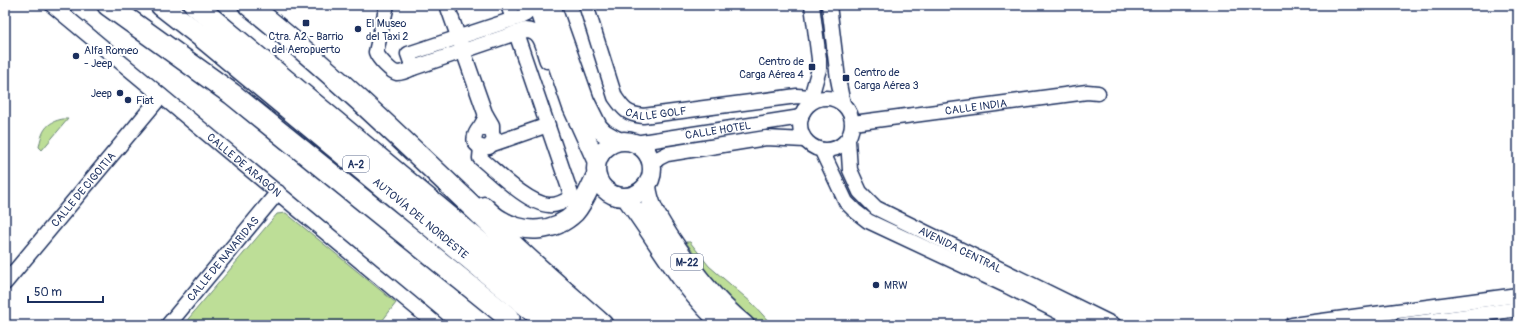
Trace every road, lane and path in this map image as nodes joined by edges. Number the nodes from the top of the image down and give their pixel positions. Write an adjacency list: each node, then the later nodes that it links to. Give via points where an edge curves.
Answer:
1 (52, 5): 22 (street, CALLE DE ARAGÓN)
2 (108, 5): 43 (highway, via 238,99)
3 (128, 5): 43 (highway, via 450,265)
4 (161, 5): 46 (highway, AUTOVÍA DEL NORDESTE / A-2)
5 (195, 5): 39 (highway, AUTOVÍA DEL NORDESTE / A-2)
6 (249, 5): 28 (highway, via 362,101)
7 (387, 5): 20 (street, via 376,52 378,57 398,73)
8 (447, 5): 18 (street)
9 (508, 5): 16 (street)
10 (528, 5): 16 (street, via 526,14)
11 (537, 5): 25 (main road)
12 (551, 5): 32 (main road, via 585,101 598,127 604,133)
13 (586, 5): 24 (street, CALLE GOLF, via 615,97 631,114 643,116 797,96)
14 (812, 5): 24 (street, via 819,69)
15 (829, 5): 23 (street)
16 (512, 19): 18 (street)
17 (516, 33): 19 (street); 25 (street, via 531,30 537,34 558,91); 27 (street)
18 (459, 37): 19 (street); 20 (street, via 408,54)
19 (464, 51): 20 (street); 29 (street, via 486,115)
20 (413, 68)
21 (1098, 93): 26 (street, CALLE INDIA, via 1087,92)
22 (161, 96): 37 (street, CALLE DE ARAGÓN); 40 (street, CALLE DE CIGOITIA)
23 (843, 104): 24 (street, via 835,99 826,98); 26 (street, via 848,109)
24 (808, 106): 30 (street, via 800,125); 32 (street, CALLE HOTEL)
25 (572, 107): 35 (main road)
26 (853, 123): 31 (street)
27 (548, 124): 29 (street); 29 (street, via 572,197 556,205 548,206 530,199 480,158)
28 (401, 138): 35 (main road, via 500,220 515,227 531,230 547,229 575,213); 49 (highway, via 519,251)
29 (486, 138)
30 (805, 140): 33 (street); 34 (street, CALLE HOTEL, via 766,138 667,154)
31 (848, 140): 33 (street, via 841,147); 53 (street, AVENIDA CENTRAL, via 850,170 860,192 876,208)
32 (626, 142): 34 (main road, via 646,152); 35 (main road, via 609,145 601,152)
33 (822, 151): 52 (street, AVENIDA CENTRAL, via 846,202 868,221)
34 (652, 164): 36 (main road)
35 (596, 168): 38 (main road, via 599,184 604,191)
36 (647, 186): 38 (main road, via 634,196); 51 (main road, M-22, via 653,210 678,249 706,287)
37 (278, 192): 44 (street, CALLE DE NAVARIDAS); 45 (street, CALLE DE ARAGÓN)
38 (626, 198): 50 (main road, M-22, via 689,290)
39 (477, 240): 47 (highway, AUTOVÍA DEL NORDESTE / A-2); 48 (highway, via 496,247)
40 (5, 283)
41 (1518, 295): 54 (street)
42 (1518, 309): 55 (street)
43 (514, 321)
44 (168, 325)
45 (437, 325)
46 (550, 325)
47 (579, 325)
48 (592, 325)
49 (602, 325)
50 (723, 325)
51 (745, 325)
52 (1084, 325)
53 (1114, 325)
54 (1292, 325)
55 (1402, 325)

